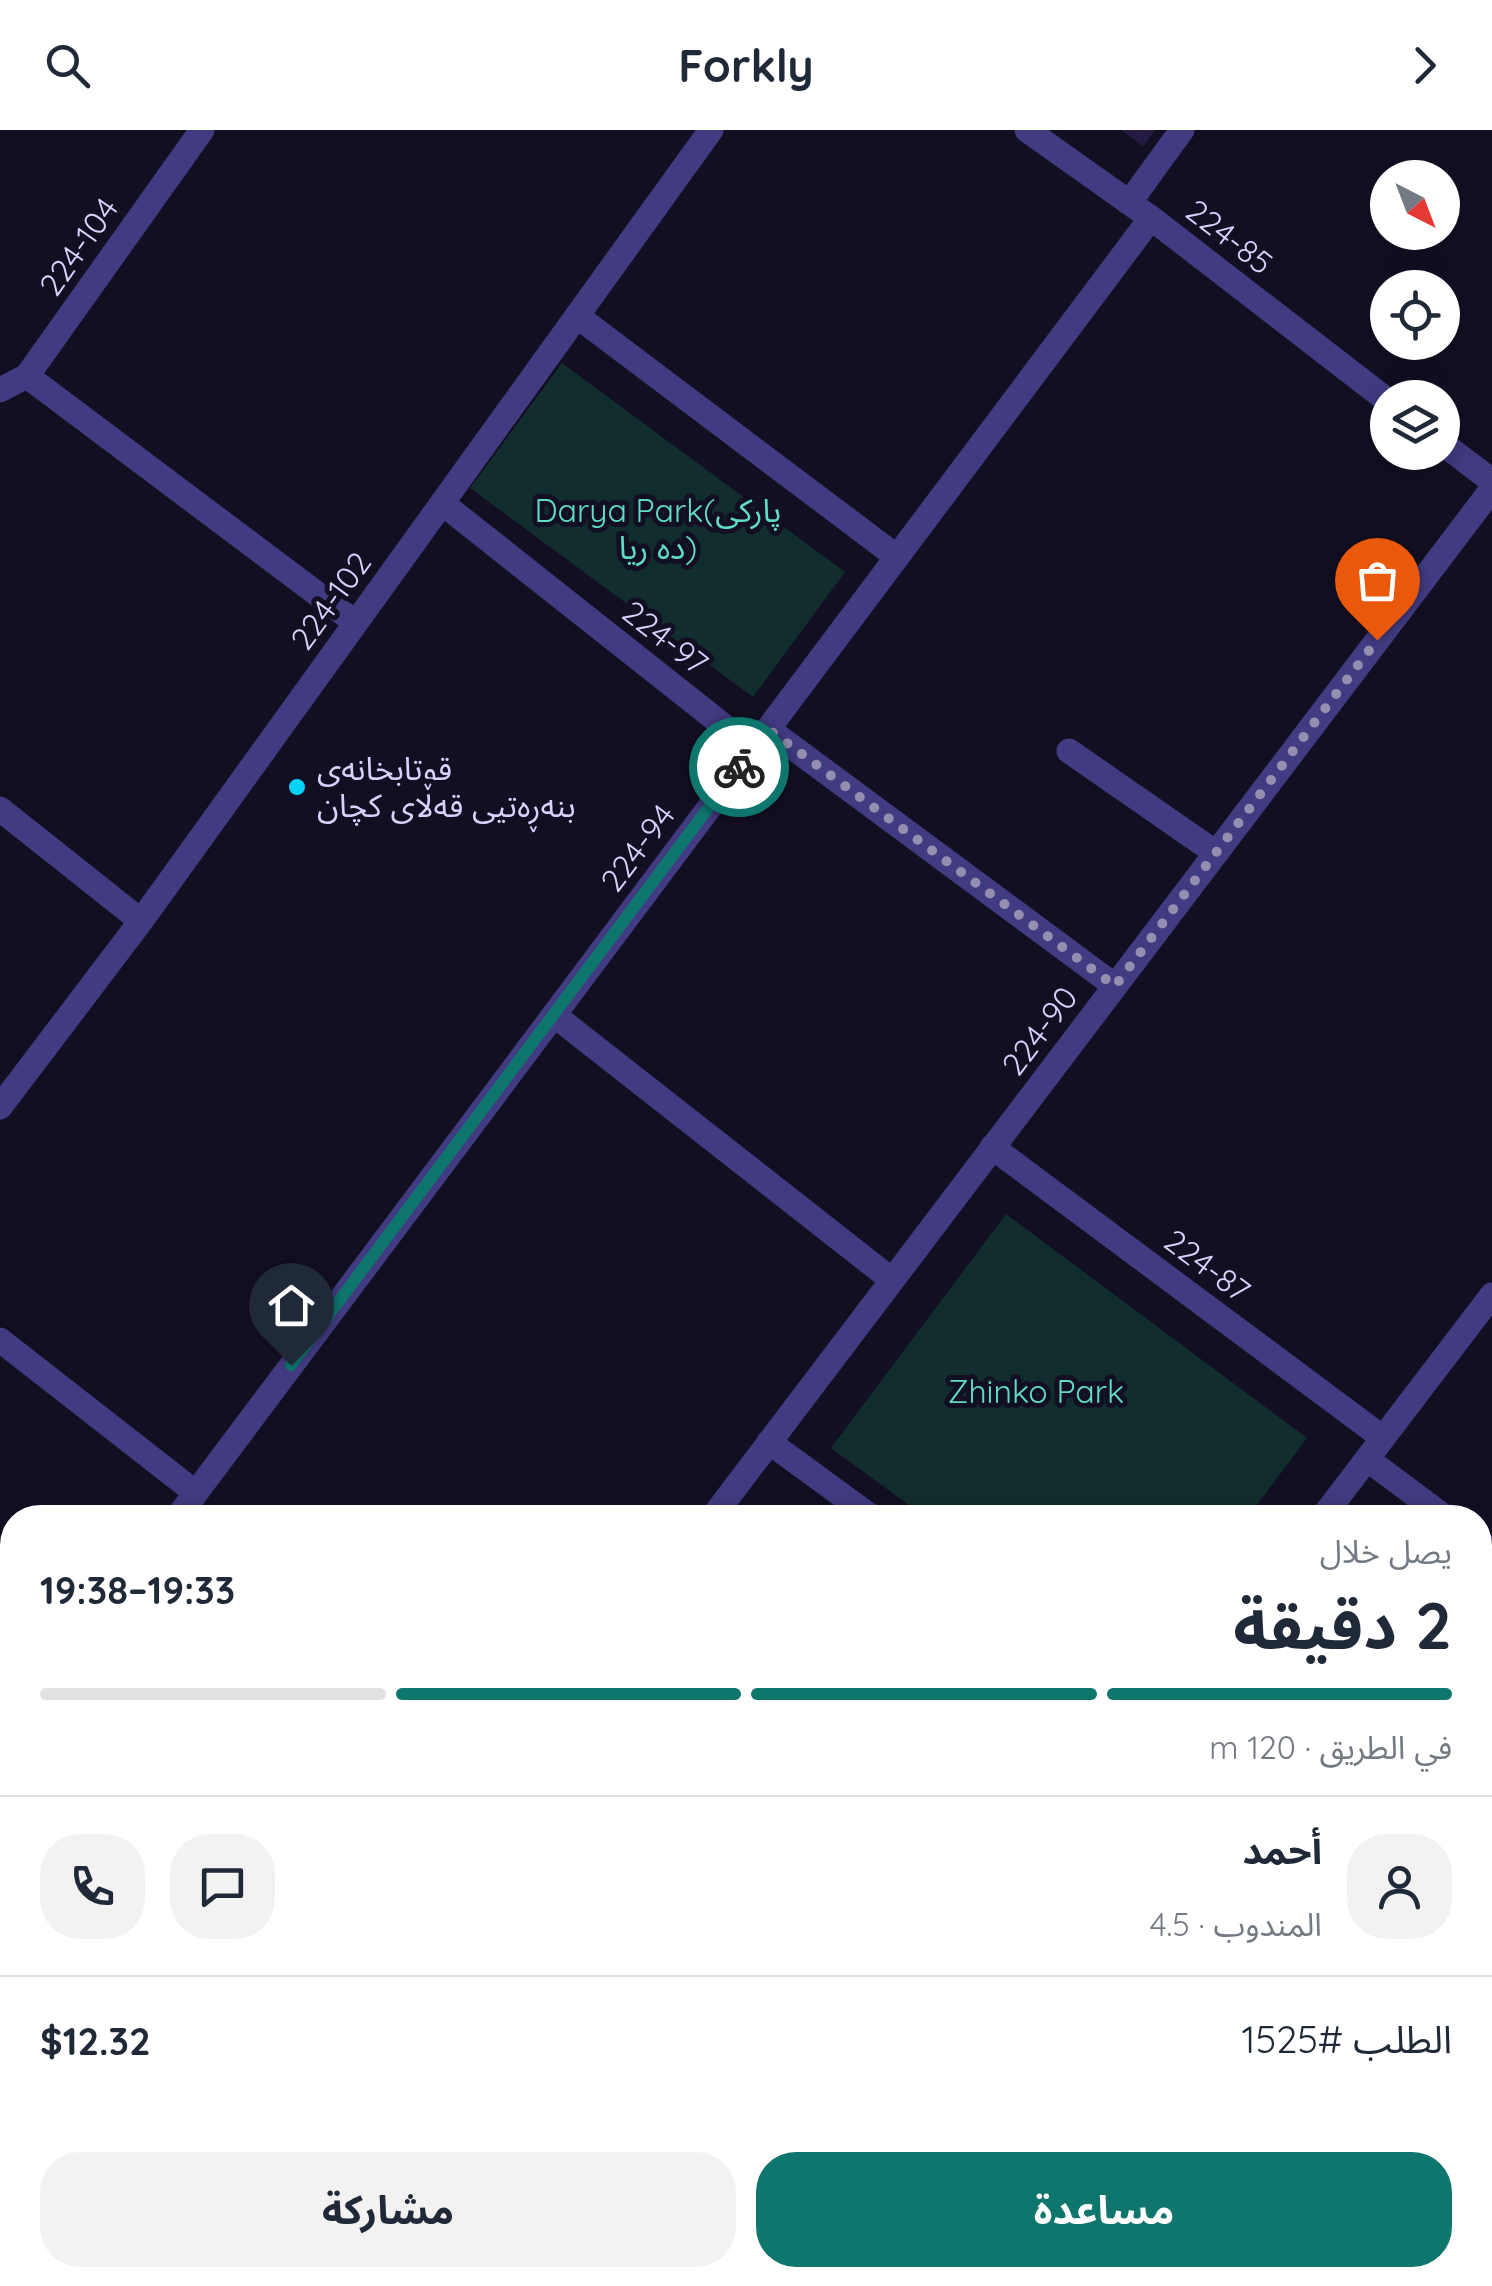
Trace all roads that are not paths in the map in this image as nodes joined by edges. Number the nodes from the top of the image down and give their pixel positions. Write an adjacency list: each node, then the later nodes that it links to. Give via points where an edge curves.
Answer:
1 (202, 130): 7 (street, 224-104)
2 (711, 130): 6 (street, 224-102)
3 (1027, 130): 5 (street, 224-85)
4 (1182, 130): 5 (street, 224-94)
5 (1140, 211): 8 (street, 224-85); 13 (street, 224-94)
6 (576, 316): 12 (street, 224-102); 13 (street)
7 (27, 376): 9 (street, 224-104); 14 (street)
8 (1370, 387)
9 (0, 390)
10 (1460, 458): 11 (street)
11 (1492, 485): 18 (street, 224-90)
12 (442, 504): 14 (street, 224-102); 15 (street, 224-97)
13 (897, 557): 15 (street, 224-94)
14 (356, 623): 19 (street, 224-102)
15 (761, 739): 20 (street, 224-97); 21 (street, 224-94)
16 (1068, 752): 18 (street)
17 (0, 809): 19 (street)
18 (1216, 852): 20 (street, 224-90)
19 (141, 921): 22 (street, 224-102)
20 (1115, 986): 23 (street, 224-90)
21 (554, 1015): 24 (street); 30 (street, 224-94)
22 (0, 1107)
23 (992, 1148): 24 (street, 224-90); 27 (street, 224-87)
24 (892, 1280): 28 (street, 224-90)
25 (1492, 1295): 27 (street)
26 (0, 1340): 30 (street)
27 (1383, 1438): 29 (street)
28 (769, 1442): 32 (street, 224-90); 33 (street)
29 (1366, 1459): 34 (street); 35 (street)
30 (196, 1493): 31 (street, 224-94)
31 (187, 1505)
32 (722, 1505)
33 (855, 1505)
34 (1332, 1505)
35 (1428, 1505)

